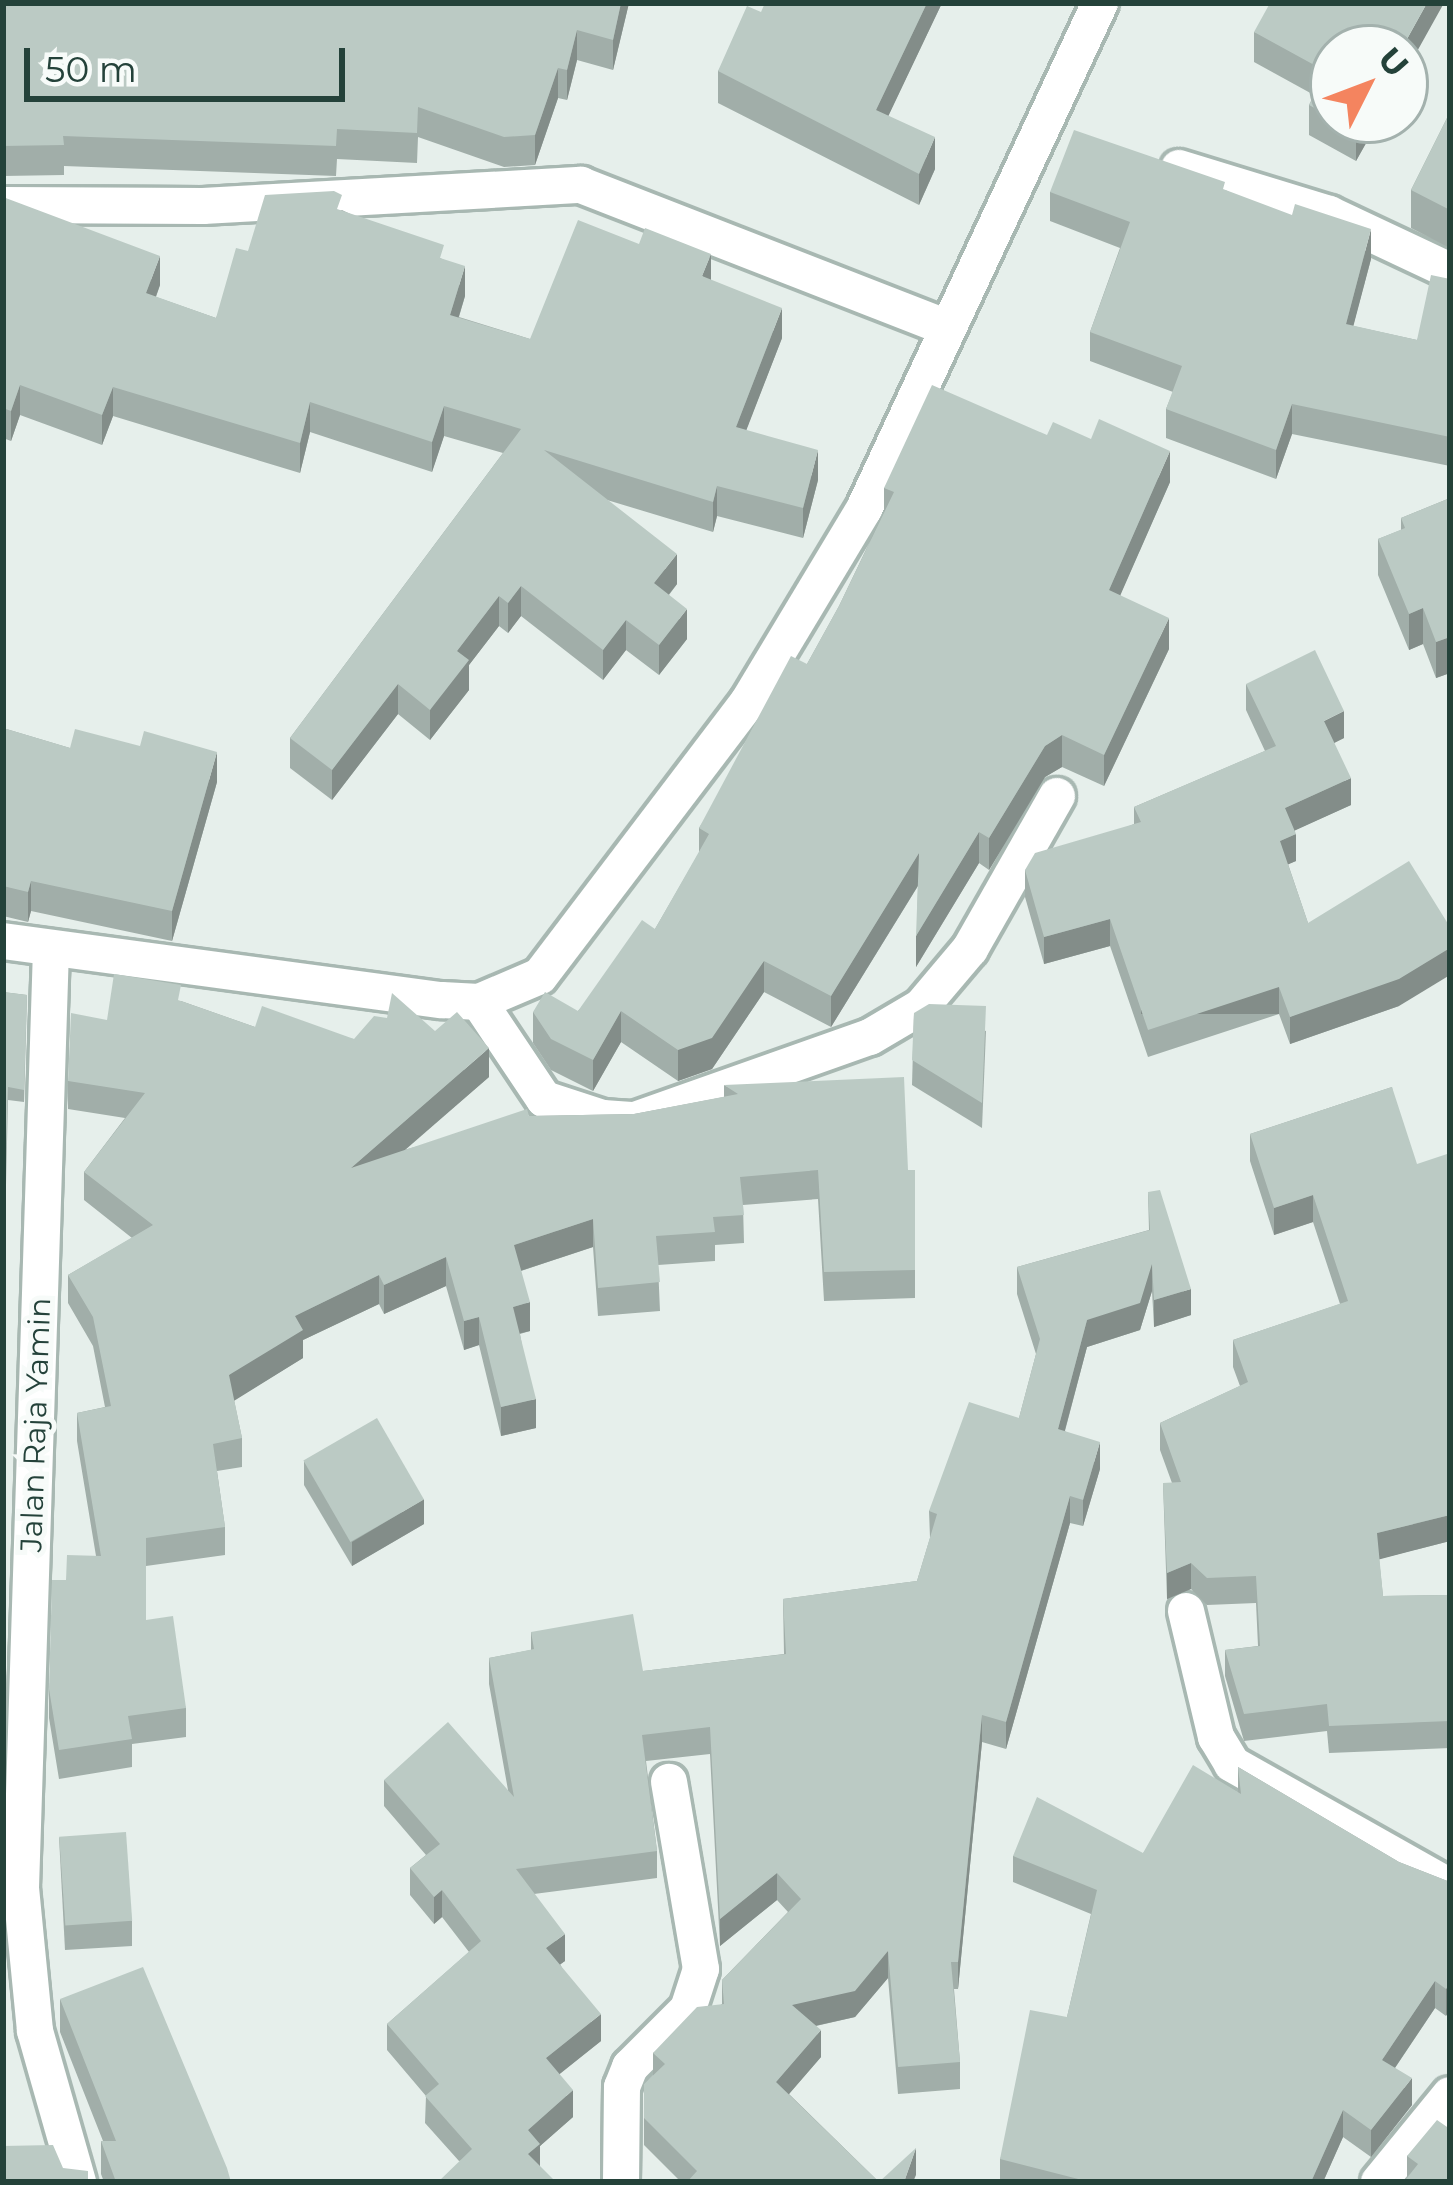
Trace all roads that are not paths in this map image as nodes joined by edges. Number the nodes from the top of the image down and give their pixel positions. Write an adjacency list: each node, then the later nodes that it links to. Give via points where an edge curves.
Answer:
1 (1100, 3): 2 (street)
2 (1038, 125): 3 (street); 7 (street)
3 (1083, 139)
4 (1150, 159): 6 (street, via 1329,214)
5 (3, 205): 7 (street, via 202,206 581,185)
6 (1450, 271)
7 (946, 327): 11 (street, via 864,509 748,702 560,955 514,993)
8 (1057, 796): 11 (street, via 970,950 921,1007 827,1052 635,1120 603,1118 544,1099)
9 (3, 941): 10 (street)
10 (51, 949): 11 (street); 16 (street, Jalan Raja Yamin, via 21,1888 35,2031)
11 (478, 1002)
12 (1186, 1611): 14 (street, via 1216,1737 1232,1764)
13 (669, 1782): 17 (street, via 701,1969 688,2009 630,2067 622,2087)
14 (1450, 1887)
15 (1450, 2095): 18 (street)
16 (78, 2182)
17 (621, 2182)
18 (1379, 2182)

